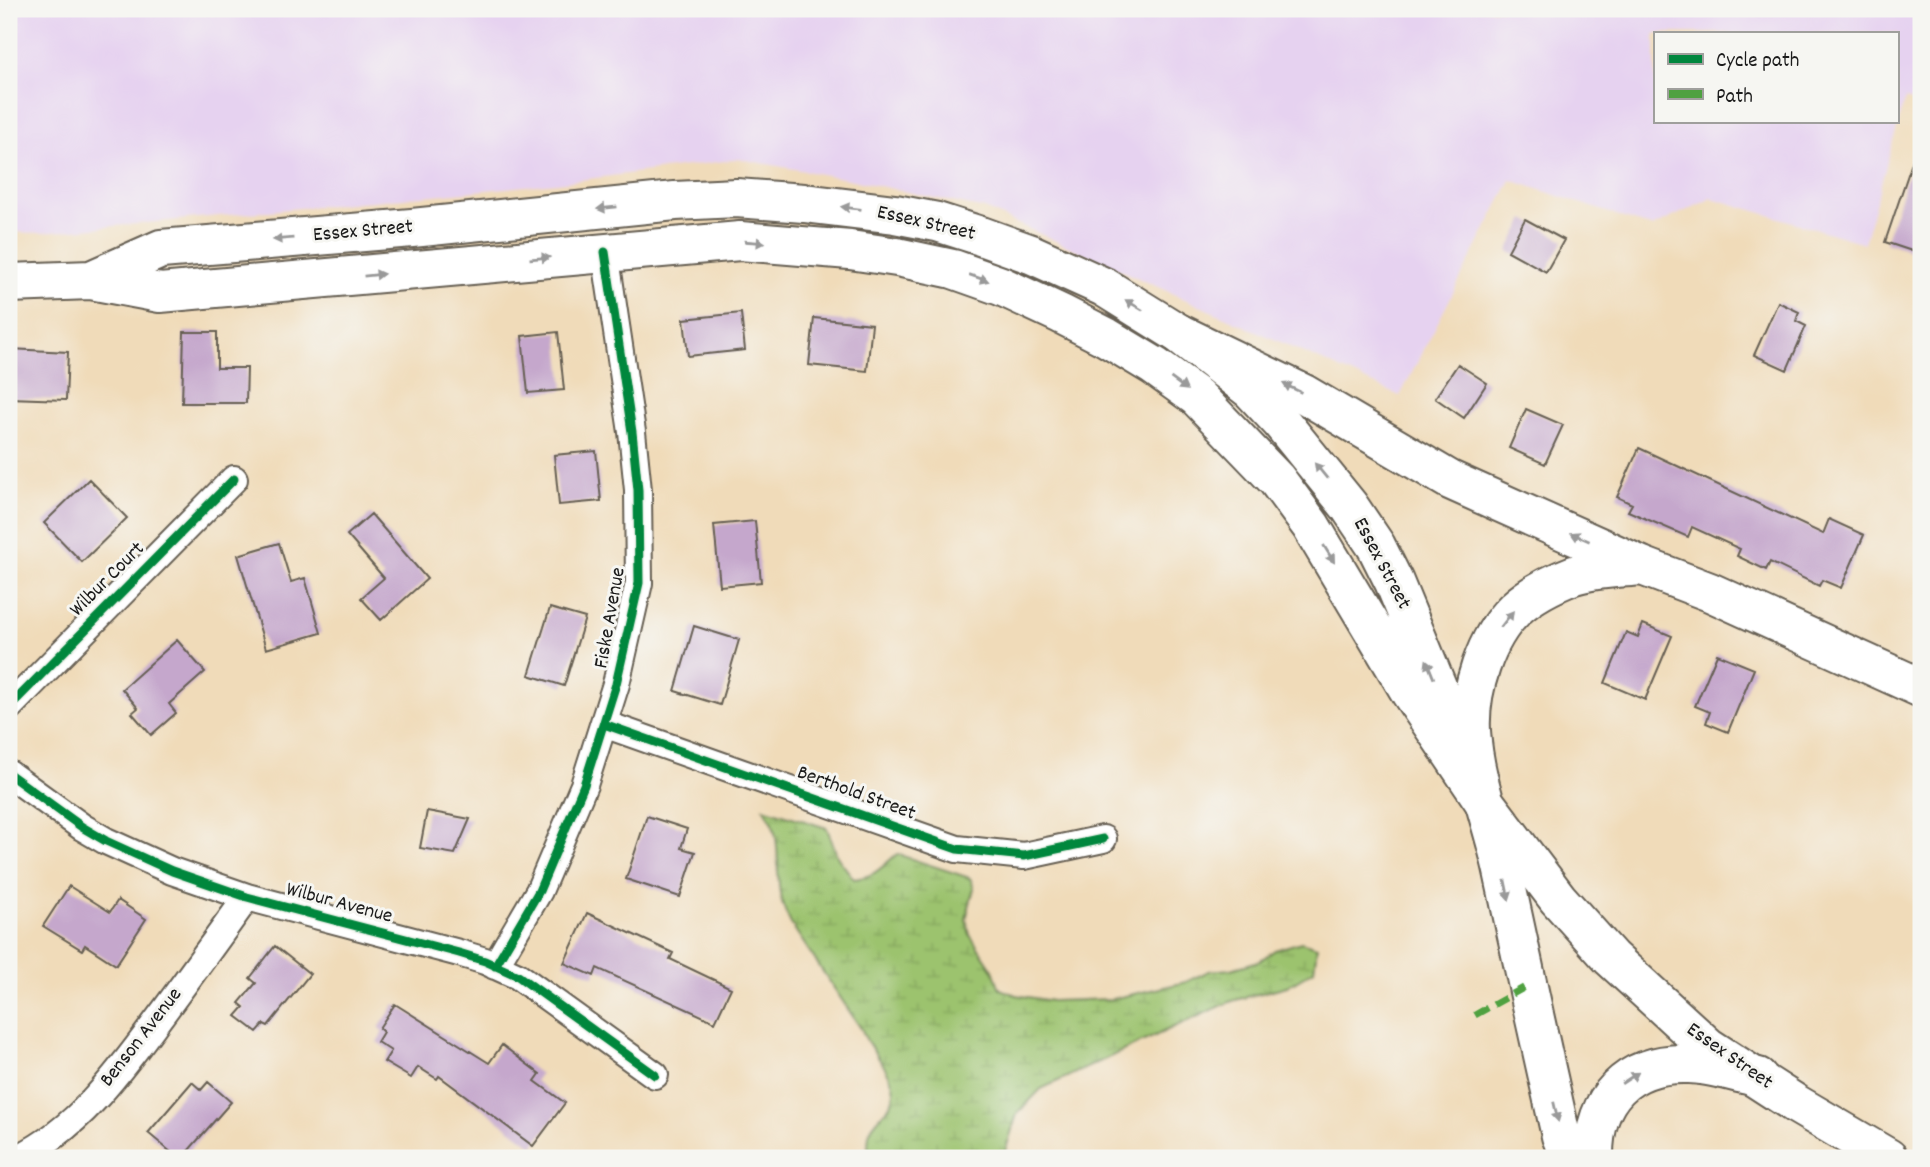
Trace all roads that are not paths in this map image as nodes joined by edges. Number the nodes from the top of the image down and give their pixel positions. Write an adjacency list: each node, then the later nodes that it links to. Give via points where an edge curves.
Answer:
1 (605, 252): 2 (main road, Essex Street, one-way to 1, via 160,293); 9 (street, Fiske Avenue, via 638,490 639,583); 11 (main road, Essex Street, one-way to 11, via 740,241 897,257 1001,286 1154,366 1197,397 1276,480 1311,526 1410,692)
2 (91, 280): 3 (main road, Essex Street); 4 (main road, Essex Street, one-way to 2, via 1064,268 937,222 842,207 736,198 161,250)
3 (9, 283)
4 (1178, 333): 6 (main road, one-way to 4, via 1450,480 1304,394); 11 (main road, Essex Street, one-way to 4, via 1376,546 1281,422 1251,390)
5 (234, 480): 8 (street, Wilbur Court)
6 (1642, 566): 7 (main road, via 1723,597); 11 (main road, one-way to 6, via 1471,732 1473,699 1496,633 1515,609 1542,590 1577,574)
7 (1921, 688)
8 (9, 707)
9 (604, 724): 12 (street, Berthold Street, via 957,849 1024,856); 14 (street, Fiske Avenue, via 539,891)
10 (9, 774): 13 (street, Wilbur Avenue, via 82,827 132,854)
11 (1483, 800): 16 (main road, Essex Street, via 1558,899 1611,958 1708,1047); 18 (main road, one-way to 18, via 1561,1136)
12 (1103, 839)
13 (247, 897): 14 (street, Wilbur Avenue); 17 (street, Benson Avenue, via 103,1090 57,1136)
14 (495, 966): 15 (street, Wilbur Avenue, via 518,976)
15 (655, 1075)
16 (1758, 1077): 19 (main road, one-way to 16, via 1594,1134 1604,1105 1620,1084 1641,1071 1691,1064); 20 (main road, Essex Street)
17 (18, 1158)
18 (1570, 1158)
19 (1594, 1158)
20 (1888, 1158)

